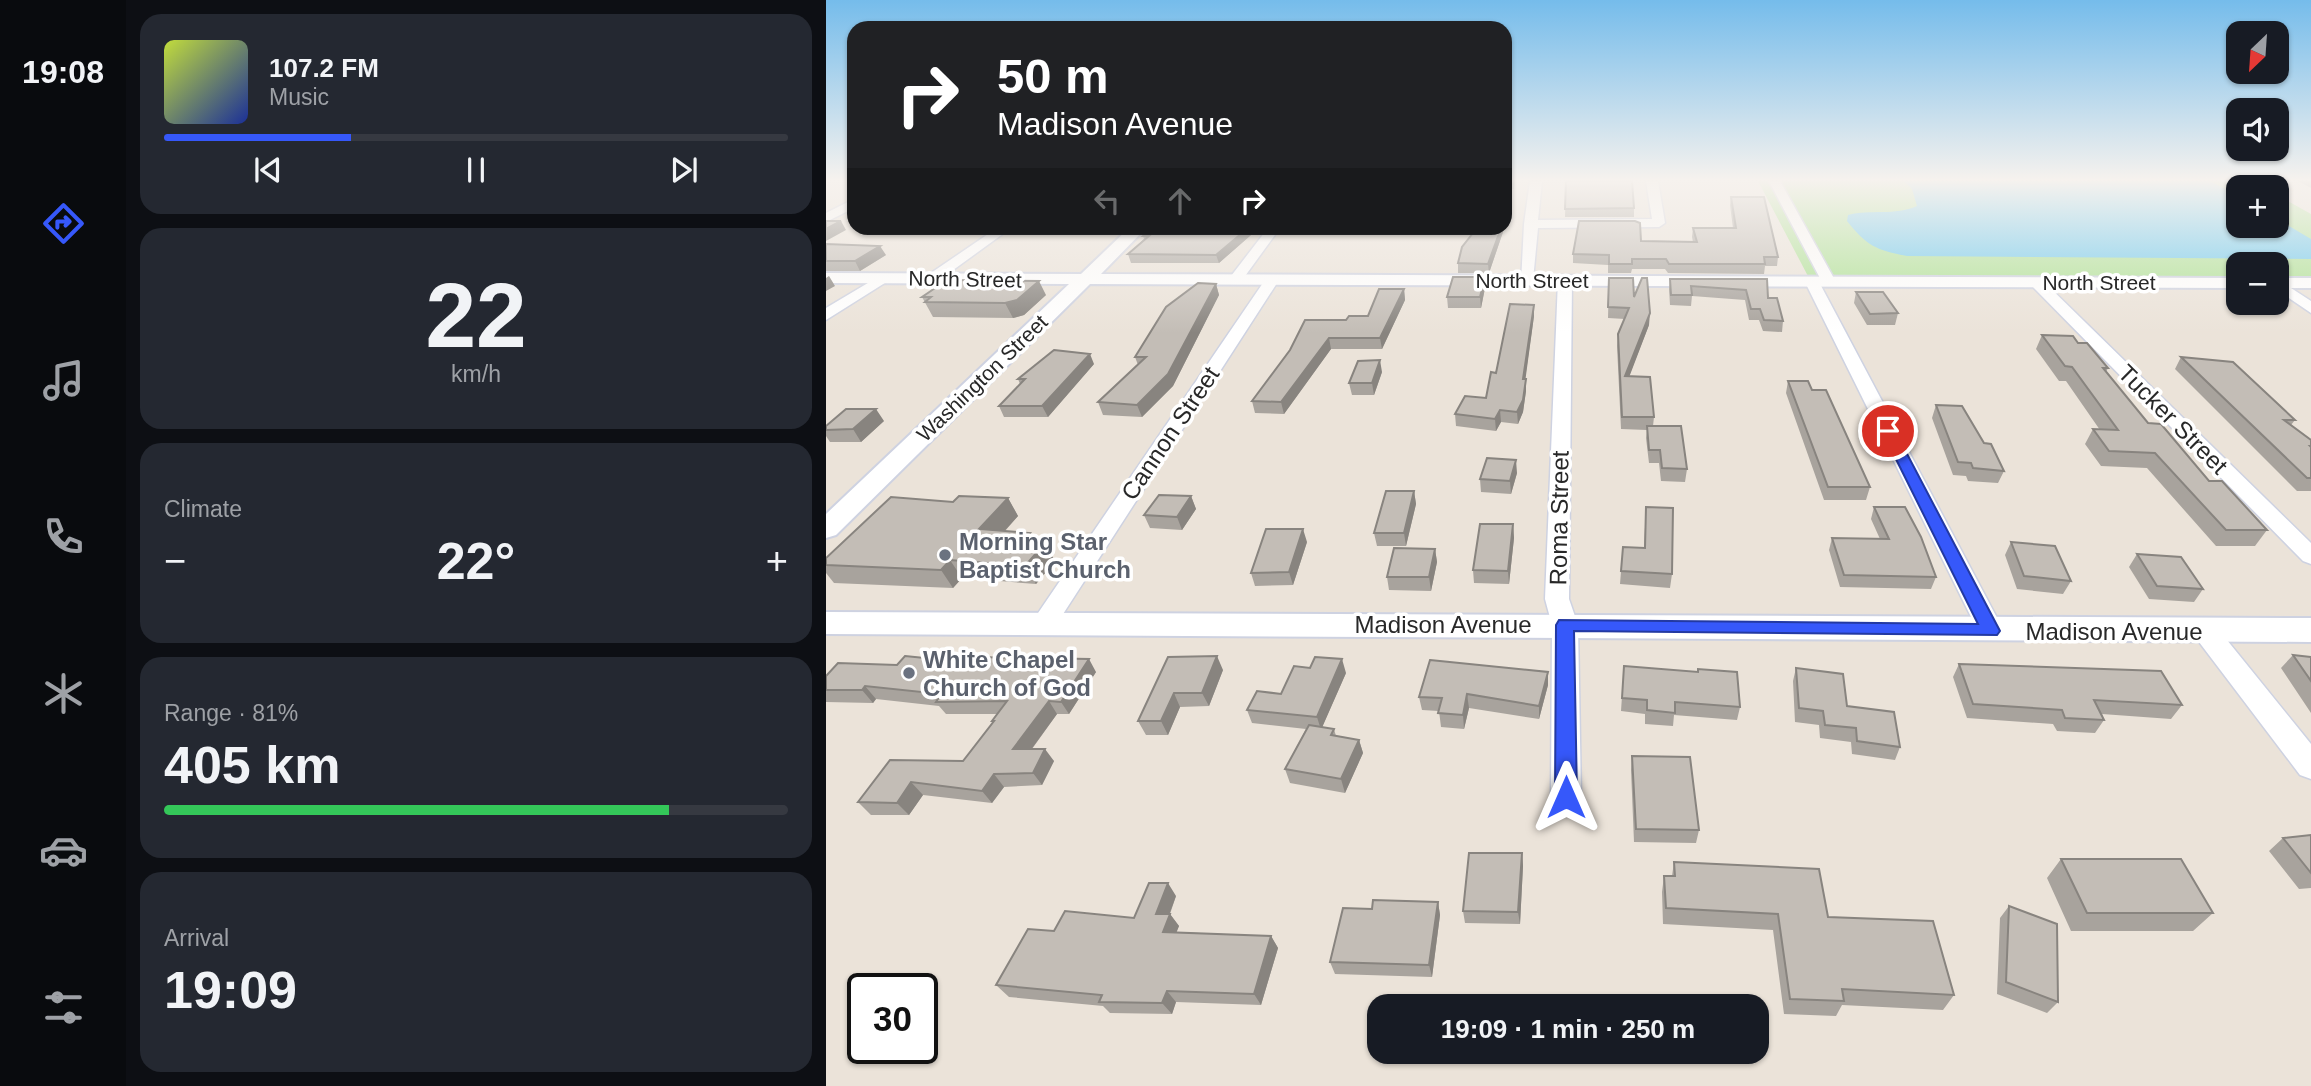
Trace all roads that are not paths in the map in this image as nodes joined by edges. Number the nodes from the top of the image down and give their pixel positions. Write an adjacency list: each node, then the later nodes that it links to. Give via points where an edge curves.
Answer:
1 (1529, 232): 12 (street)
2 (1798, 232): 14 (street)
3 (995, 235): 8 (street)
4 (1131, 235): 9 (street, Washington Street)
5 (1269, 235): 10 (street)
6 (826, 278): 7 (street, North Street)
7 (883, 278): 8 (street, North Street); 21 (street)
8 (933, 278): 9 (street, North Street)
9 (1084, 280): 10 (street, North Street); 22 (street, Washington Street)
10 (1235, 280): 11 (street, North Street)
11 (1272, 280): 12 (street, North Street); 24 (street, Cannon Street)
12 (1526, 280): 13 (street, North Street)
13 (1565, 280): 14 (street, North Street); 26 (street, Roma Street, via 1557,599)
14 (1821, 282): 15 (street, North Street); 28 (street)
15 (2036, 282): 16 (street, North Street); 23 (street, Tucker Street)
16 (2226, 283)
17 (2289, 283): 18 (street)
18 (2311, 283)
19 (2289, 291): 20 (street)
20 (2311, 307)
21 (826, 315)
22 (826, 529)
23 (2311, 556)
24 (1045, 622): 25 (street, Madison Avenue); 26 (street, Madison Avenue)
25 (826, 623)
26 (1565, 625): 28 (street, Madison Avenue); 31 (street, Roma Street)
27 (2311, 630): 29 (street, Madison Avenue)
28 (1991, 631): 29 (street, Madison Avenue)
29 (2206, 631): 30 (street)
30 (2311, 766)
31 (1566, 797)

